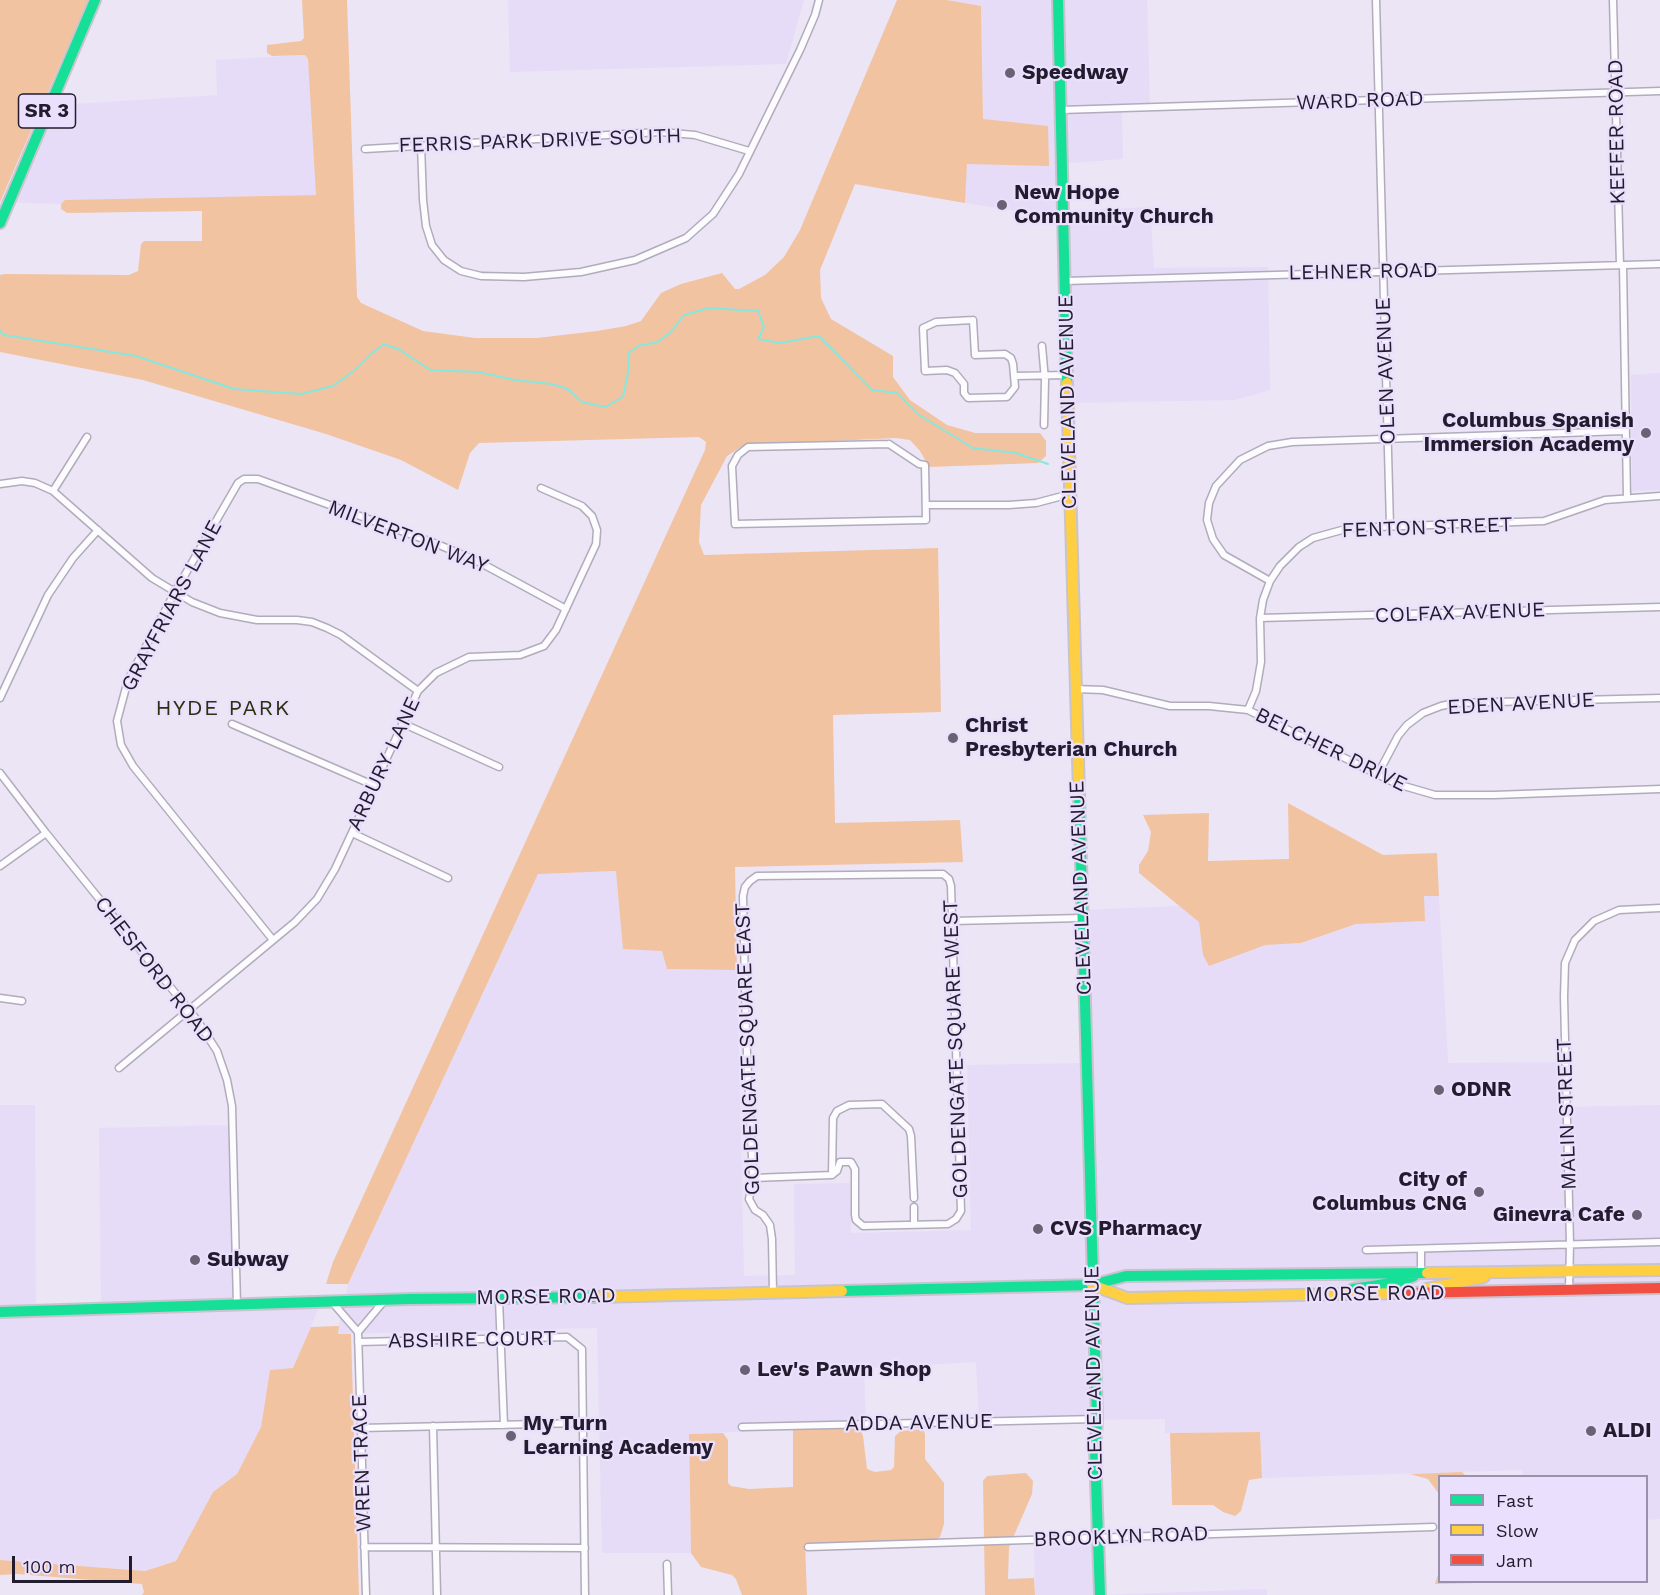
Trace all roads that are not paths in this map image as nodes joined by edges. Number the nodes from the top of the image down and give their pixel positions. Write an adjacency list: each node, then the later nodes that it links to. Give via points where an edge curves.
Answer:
1 (95, 0): 13 (main road, SR 3)
2 (819, 0): 12 (street, via 800,50)
3 (1058, 0): 9 (main road, CLEVELAND AVENUE)
4 (1376, 0): 8 (street, OLEN AVENUE)
5 (1613, 0): 7 (street, KEFFER ROAD)
6 (1660, 91): 7 (street, WARD ROAD)
7 (1617, 92): 8 (street, WARD ROAD); 15 (street, KEFFER ROAD)
8 (1380, 100): 9 (street, WARD ROAD); 16 (street, OLEN AVENUE)
9 (1061, 110): 17 (main road, CLEVELAND AVENUE)
10 (421, 145): 11 (street, FERRIS PARK DRIVE SOUTH); 12 (street, FERRIS PARK DRIVE SOUTH, via 660,132 695,135); 12 (street, via 423,200 432,245 444,260 461,271 524,277 581,272 635,260 686,238 713,214)
11 (365, 149)
12 (749, 151)
13 (0, 223)
14 (1660, 264): 15 (street, LEHNER ROAD)
15 (1622, 265): 16 (street, LEHNER ROAD); 23 (street, KEFFER ROAD)
16 (1383, 272): 17 (street, LEHNER ROAD); 25 (street, OLEN AVENUE)
17 (1065, 281): 20 (main road, CLEVELAND AVENUE)
18 (1042, 346): 19 (street)
19 (1045, 375): 20 (street); 21 (street); 22 (street)
20 (1067, 375): 30 (main road, CLEVELAND AVENUE)
21 (1015, 376): 21 (street, via 1011,358 1005,354 975,355 973,320 936,322 923,328 925,371 955,373 968,398 1007,397 1015,387)
22 (1044, 425)
23 (1625, 431): 25 (street); 32 (street, KEFFER ROAD)
24 (87, 437): 29 (street)
25 (1388, 439): 34 (street, OLEN AVENUE); 36 (street, via 1269,446 1240,460 1216,486 1207,520 1212,539 1224,555)
26 (244, 479): 37 (street, GRAYFRIARS LANE, via 238,483); 39 (street, MILVERTON WAY, via 258,479 437,544)
27 (0, 484): 29 (street, via 35,483)
28 (541, 488): 39 (street, ARBURY LANE, via 582,506 592,516 597,530 596,544)
29 (53, 491): 35 (street)
30 (1070, 494): 33 (street, via 1036,503); 41 (main road, CLEVELAND AVENUE)
31 (1660, 496): 32 (street, FENTON STREET)
32 (1627, 497): 34 (street, FENTON STREET, via 1524,524)
33 (927, 505): 33 (street, via 925,465 889,444 748,447 732,466 735,524 926,520)
34 (1390, 526): 36 (street, FENTON STREET, via 1349,528 1313,538 1286,559)
35 (98, 530): 37 (street, via 152,578); 43 (street, via 48,595)
36 (1270, 581): 40 (street, FENTON STREET)
37 (175, 592): 42 (street, via 220,613 257,620 312,622 327,628); 61 (street, GRAYFRIARS LANE, via 128,680 117,721 121,745 133,766)
38 (1660, 607): 40 (street, COLFAX AVENUE)
39 (566, 609): 42 (street, ARBURY LANE, via 544,646 520,655 469,657 436,673)
40 (1260, 618): 45 (street, FENTON STREET, via 1261,663)
41 (1075, 689): 45 (street, BELCHER DRIVE, via 1103,690 1170,706); 59 (main road, CLEVELAND AVENUE)
42 (418, 691): 46 (street, ARBURY LANE)
43 (0, 698)
44 (1660, 698): 50 (street, EDEN AVENUE, via 1441,706 1407,725)
45 (1248, 710): 50 (street, BELCHER DRIVE)
46 (402, 723): 48 (street); 51 (street, ARBURY LANE)
47 (232, 724): 51 (street)
48 (498, 767)
49 (0, 773): 53 (street, CHESFORD ROAD)
50 (1378, 774): 52 (street, BELCHER DRIVE, via 1396,784 1435,795)
51 (373, 785): 54 (street, ARBURY LANE)
52 (1660, 789)
53 (46, 833): 55 (street); 64 (street, CHESFORD ROAD)
54 (352, 833): 57 (street); 61 (street, ARBURY LANE, via 317,899)
55 (0, 866)
56 (757, 876): 60 (street, GOLDENGATE SQUARE WEST, via 943,874 951,886); 67 (street, GOLDENGATE SQUARE EAST, via 745,887 743,896)
57 (448, 878)
58 (1660, 908): 72 (street, MALIN STREET, via 1607,914 1588,925 1575,940 1565,963)
59 (1082, 918): 60 (street); 79 (main road, CLEVELAND AVENUE)
60 (952, 921): 70 (street, GOLDENGATE SQUARE WEST, via 961,1211 948,1224)
61 (273, 940): 64 (street, ARBURY LANE)
62 (0, 998): 63 (street)
63 (22, 1001)
64 (189, 1009): 65 (street, ARBURY LANE); 88 (street, CHESFORD ROAD, via 217,1051 230,1092)
65 (119, 1068)
66 (832, 1175): 67 (street); 68 (street, via 833,1118 837,1112 849,1105 882,1104 909,1128); 70 (street, via 840,1162 854,1165 855,1215 863,1226)
67 (753, 1178): 82 (street, GOLDENGATE SQUARE EAST, via 749,1199 770,1225)
68 (914, 1198)
69 (914, 1207): 70 (street)
70 (914, 1225)
71 (1660, 1242): 72 (street)
72 (1570, 1245): 73 (street); 76 (street, MALIN STREET)
73 (1421, 1249): 74 (street); 78 (street)
74 (1366, 1250)
75 (1660, 1270): 76 (main road, MORSE ROAD)
76 (1569, 1272): 77 (main road, MORSE ROAD); 81 (street, MALIN STREET)
77 (1498, 1273): 78 (main road, MORSE ROAD); 83 (main road, via 1429,1287)
78 (1421, 1274): 79 (main road, MORSE ROAD, via 1126,1276); 84 (main road, via 1398,1282)
79 (1092, 1285): 82 (main road, MORSE ROAD); 84 (main road, MORSE ROAD, via 1127,1298); 93 (main road, CLEVELAND AVENUE)
80 (1660, 1288): 81 (main road, MORSE ROAD)
81 (1569, 1290): 83 (main road, MORSE ROAD)
82 (773, 1292): 85 (main road, MORSE ROAD)
83 (1420, 1293): 84 (main road, MORSE ROAD)
84 (1323, 1295)
85 (499, 1299): 86 (main road, MORSE ROAD); 91 (street)
86 (385, 1300): 87 (main road, MORSE ROAD); 90 (street)
87 (331, 1302): 88 (main road, MORSE ROAD); 90 (street)
88 (237, 1305): 89 (main road, MORSE ROAD)
89 (0, 1312)
90 (357, 1332): 92 (street, WREN TRACE)
91 (501, 1338): 92 (street, ABSHIRE COURT); 94 (street, ABSHIRE COURT, via 567,1338 582,1350); 95 (street)
92 (358, 1342): 98 (street, WREN TRACE)
93 (1097, 1419): 97 (street, ADDA AVENUE); 100 (main road, CLEVELAND AVENUE)
94 (583, 1423): 95 (street); 104 (street)
95 (504, 1425): 96 (street)
96 (433, 1426): 98 (street); 102 (street)
97 (742, 1427)
98 (361, 1428): 101 (street, WREN TRACE)
99 (1433, 1527): 100 (street, BROOKLYN ROAD)
100 (1099, 1538): 103 (street, BROOKLYN ROAD); 110 (main road, CLEVELAND AVENUE)
101 (364, 1547): 102 (street); 106 (street, WREN TRACE)
102 (435, 1547): 104 (street); 107 (street)
103 (808, 1547)
104 (585, 1548): 108 (street)
105 (667, 1564): 109 (street)
106 (366, 1595)
107 (436, 1595)
108 (585, 1595)
109 (668, 1595)
110 (1100, 1595)

